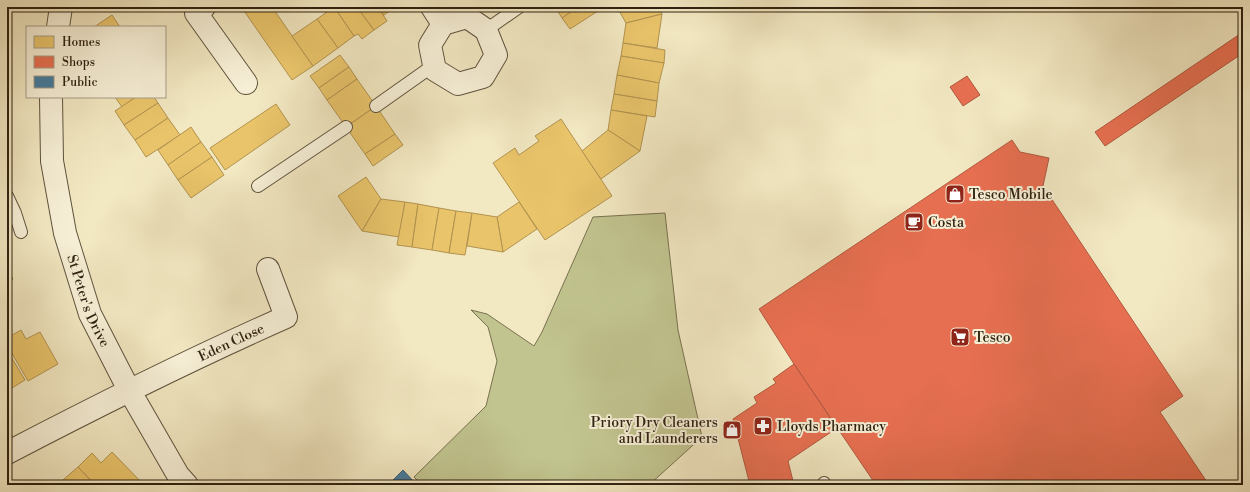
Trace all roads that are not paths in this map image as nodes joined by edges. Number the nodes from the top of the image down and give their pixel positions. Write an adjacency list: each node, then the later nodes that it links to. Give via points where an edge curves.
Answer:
1 (61, 7): 5 (street)
2 (204, 7): 8 (street, via 196,13)
3 (519, 7): 6 (lane)
4 (437, 15): 6 (street, via 467,17); 7 (street, via 430,45)
5 (58, 26)
6 (486, 30): 7 (street, via 496,56 483,77 458,84 436,70)
7 (434, 65): 10 (lane)
8 (246, 83)
9 (51, 98): 16 (street, St Peter's Drive, via 52,161 65,233 90,314)
10 (376, 106)
11 (346, 127): 12 (lane)
12 (258, 186)
13 (7, 196): 14 (lane)
14 (21, 232)
15 (268, 269): 16 (street, Eden Close, via 286,317)
16 (129, 390): 17 (street); 18 (street, St Peter's Drive, via 178,475)
17 (7, 452)
18 (187, 485)

